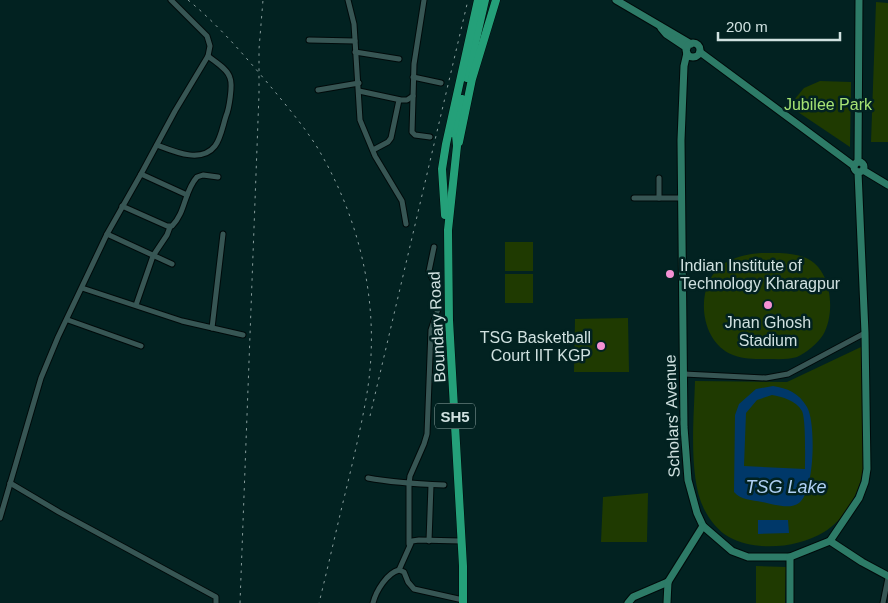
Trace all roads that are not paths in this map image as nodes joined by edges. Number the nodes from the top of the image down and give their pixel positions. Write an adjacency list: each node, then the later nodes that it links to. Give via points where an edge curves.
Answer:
1 (170, 0): 14 (street, via 207,36)
2 (348, 0): 10 (street)
3 (424, 0): 16 (street)
4 (478, 0): 25 (main road, Boundary Road)
5 (485, 0): 23 (main road, SH5)
6 (496, 0): 27 (main road, via 472,79)
7 (616, 0): 11 (street)
8 (860, 0): 29 (street)
9 (309, 40): 10 (street)
10 (355, 41): 12 (street)
11 (688, 48): 13 (street, via 698,46); 13 (street, via 690,56); 39 (street, Scholars' Avenue, via 684,66 681,140)
12 (356, 52): 15 (street); 17 (street)
13 (700, 52): 29 (street)
14 (208, 56): 26 (street); 26 (street, via 228,74 231,81 228,113 215,146 193,155)
15 (399, 59)
16 (413, 77): 18 (street); 21 (street)
17 (359, 83): 19 (street); 20 (street)
18 (441, 83)
19 (318, 90)
20 (359, 91): 22 (street); 28 (street, via 360,120)
21 (413, 96): 22 (street); 24 (street, via 412,132)
22 (399, 100): 28 (street, via 391,138)
23 (455, 129): 25 (main road); 27 (main road, SH5)
24 (430, 136)
25 (447, 138): 30 (main road, Boundary Road)
26 (157, 145): 32 (street)
27 (457, 146): 31 (main road, Boundary Road / SH5)
28 (373, 150): 41 (street, via 402,201)
29 (858, 167): 35 (street); 53 (street)
30 (442, 169): 31 (main road); 43 (main road, Boundary Road / SH5)
31 (455, 171): 43 (main road, Boundary Road / SH5)
32 (141, 174): 36 (street); 40 (street)
33 (218, 177): 36 (street, via 200,175)
34 (659, 178): 38 (street)
35 (888, 186)
36 (187, 195): 42 (street, via 182,212)
37 (634, 198): 38 (street)
38 (659, 198): 39 (street)
39 (682, 198): 56 (street, Scholars' Avenue)
40 (122, 206): 42 (street); 44 (street)
41 (406, 224)
42 (170, 227): 47 (street)
43 (448, 230): 66 (main road, Boundary Road / SH5, via 449,320)
44 (107, 234): 47 (street); 49 (street)
45 (223, 234): 52 (street)
46 (434, 247): 59 (street, via 429,271 437,288 438,304 431,330 427,434)
47 (153, 256): 48 (street); 50 (street)
48 (172, 264)
49 (82, 288): 50 (street); 51 (street)
50 (136, 305): 52 (street)
51 (68, 320): 55 (street); 58 (street, via 41,378)
52 (212, 328): 54 (street)
53 (865, 333): 56 (street, via 778,377); 65 (street, via 865,482)
54 (242, 335)
55 (141, 346)
56 (684, 374): 63 (street, Scholars' Avenue, via 688,480 692,502)
57 (368, 478): 59 (street)
58 (10, 483): 62 (street); 73 (street, via 216,597)
59 (409, 484): 60 (street); 67 (street)
60 (431, 485): 61 (street); 64 (street)
61 (444, 485)
62 (0, 518)
63 (703, 526): 68 (street, Scholars' Avenue, via 732,551 748,557); 71 (street)
64 (429, 540): 66 (street); 67 (street, via 415,540)
65 (830, 541): 68 (street, Scholars' Avenue); 70 (street)
66 (461, 542): 72 (main road, Boundary Road / SH5)
67 (409, 544): 69 (street)
68 (790, 557): 77 (street)
69 (399, 570): 72 (street, via 404,572 414,590); 74 (street, via 378,589)
70 (888, 577): 78 (street)
71 (668, 582): 75 (street, via 633,597); 76 (street)
72 (463, 602)
73 (216, 603)
74 (372, 603)
75 (628, 603)
76 (667, 603)
77 (790, 603)
78 (883, 603)

